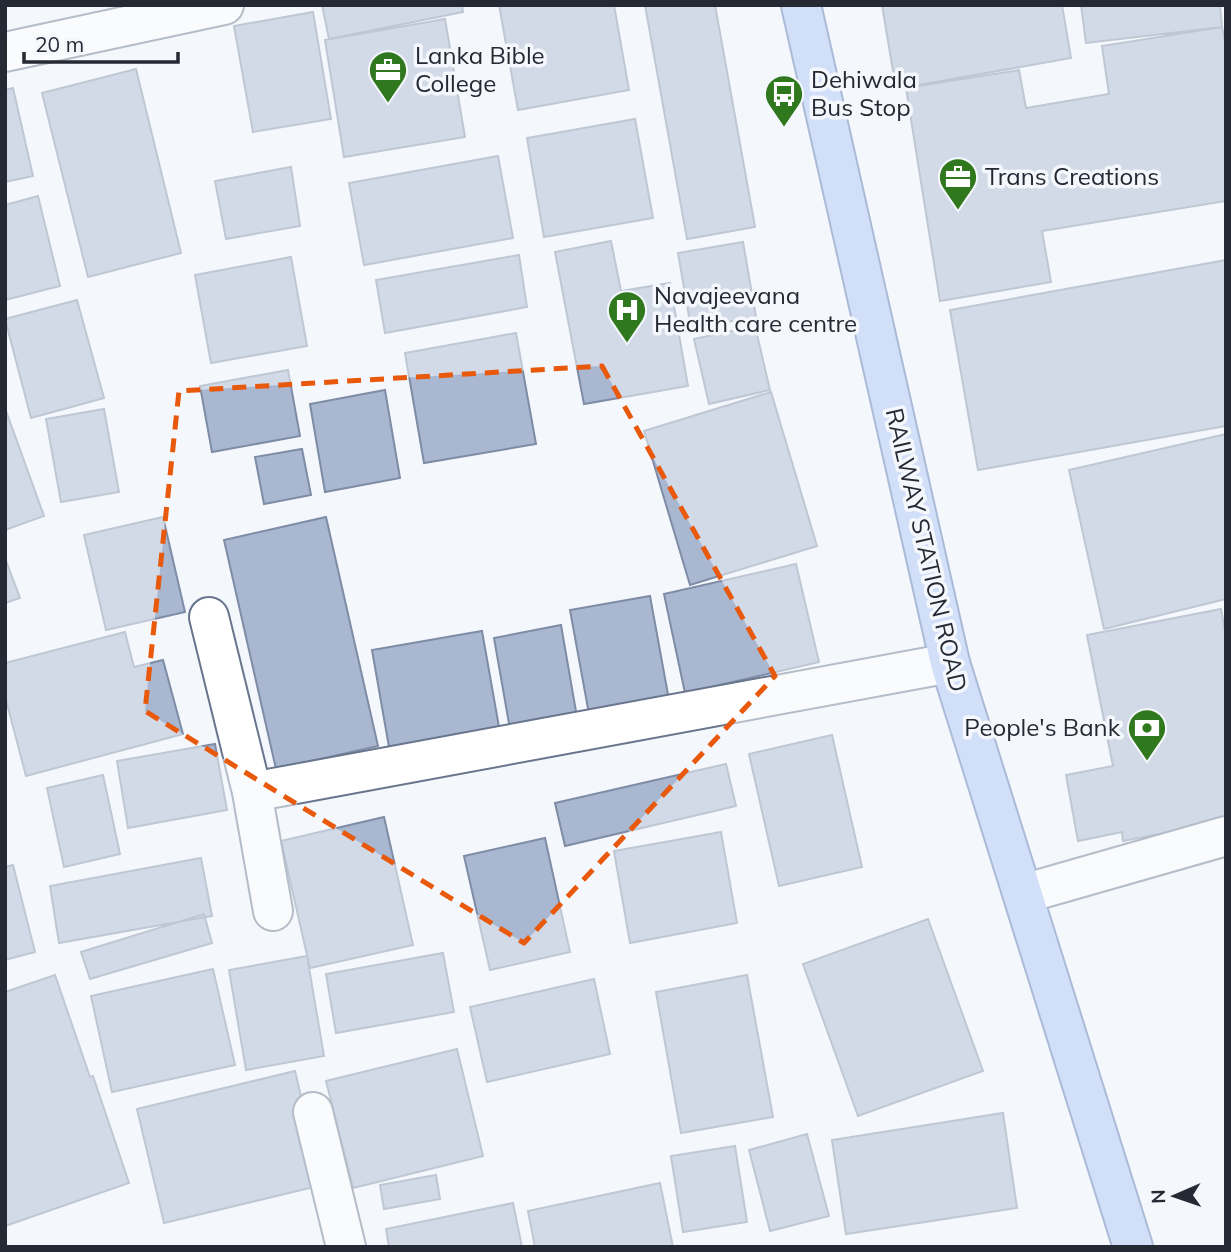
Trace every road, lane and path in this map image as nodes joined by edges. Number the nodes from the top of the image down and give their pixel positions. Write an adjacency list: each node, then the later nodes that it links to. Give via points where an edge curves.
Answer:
1 (224, 5): 3 (street)
2 (801, 5): 5 (main road, RAILWAY STATION ROAD)
3 (5, 52)
4 (209, 617): 6 (street)
5 (950, 663): 6 (street); 8 (main road, RAILWAY STATION ROAD)
6 (253, 792): 9 (street)
7 (1226, 836): 8 (street)
8 (1023, 894): 12 (main road, RAILWAY STATION ROAD)
9 (273, 911)
10 (313, 1112): 11 (street)
11 (346, 1247)
12 (1133, 1247)

